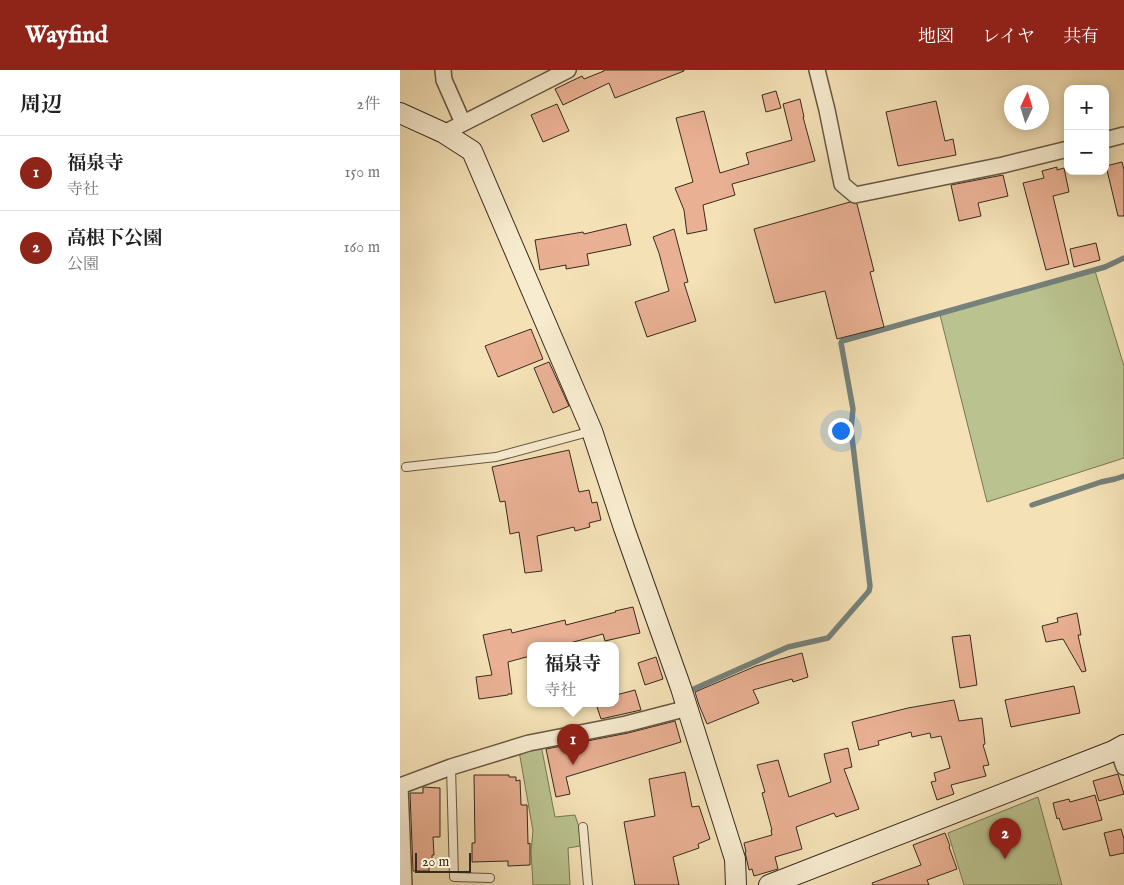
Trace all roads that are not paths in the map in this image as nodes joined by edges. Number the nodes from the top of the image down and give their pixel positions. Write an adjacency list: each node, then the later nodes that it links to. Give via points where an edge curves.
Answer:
1 (443, 70): 5 (street, via 444,80)
2 (568, 70): 5 (street)
3 (817, 70): 9 (street, via 842,184 855,195 1003,166)
4 (400, 113): 6 (street)
5 (463, 123): 6 (street)
6 (444, 133): 10 (street, via 472,151)
7 (1124, 135): 8 (street)
8 (1109, 139)
9 (1064, 150)
10 (592, 431): 11 (lane, via 496,457); 12 (street)
11 (406, 468)
12 (688, 708): 14 (street, via 529,744); 20 (street, via 735,859)
13 (1122, 754): 21 (street, via 1113,751)
14 (451, 767): 15 (street); 17 (lane, via 454,877)
15 (400, 786): 18 (street)
16 (583, 827): 19 (lane)
17 (490, 878)
18 (404, 885)
19 (588, 885)
20 (736, 885)
21 (770, 885)

